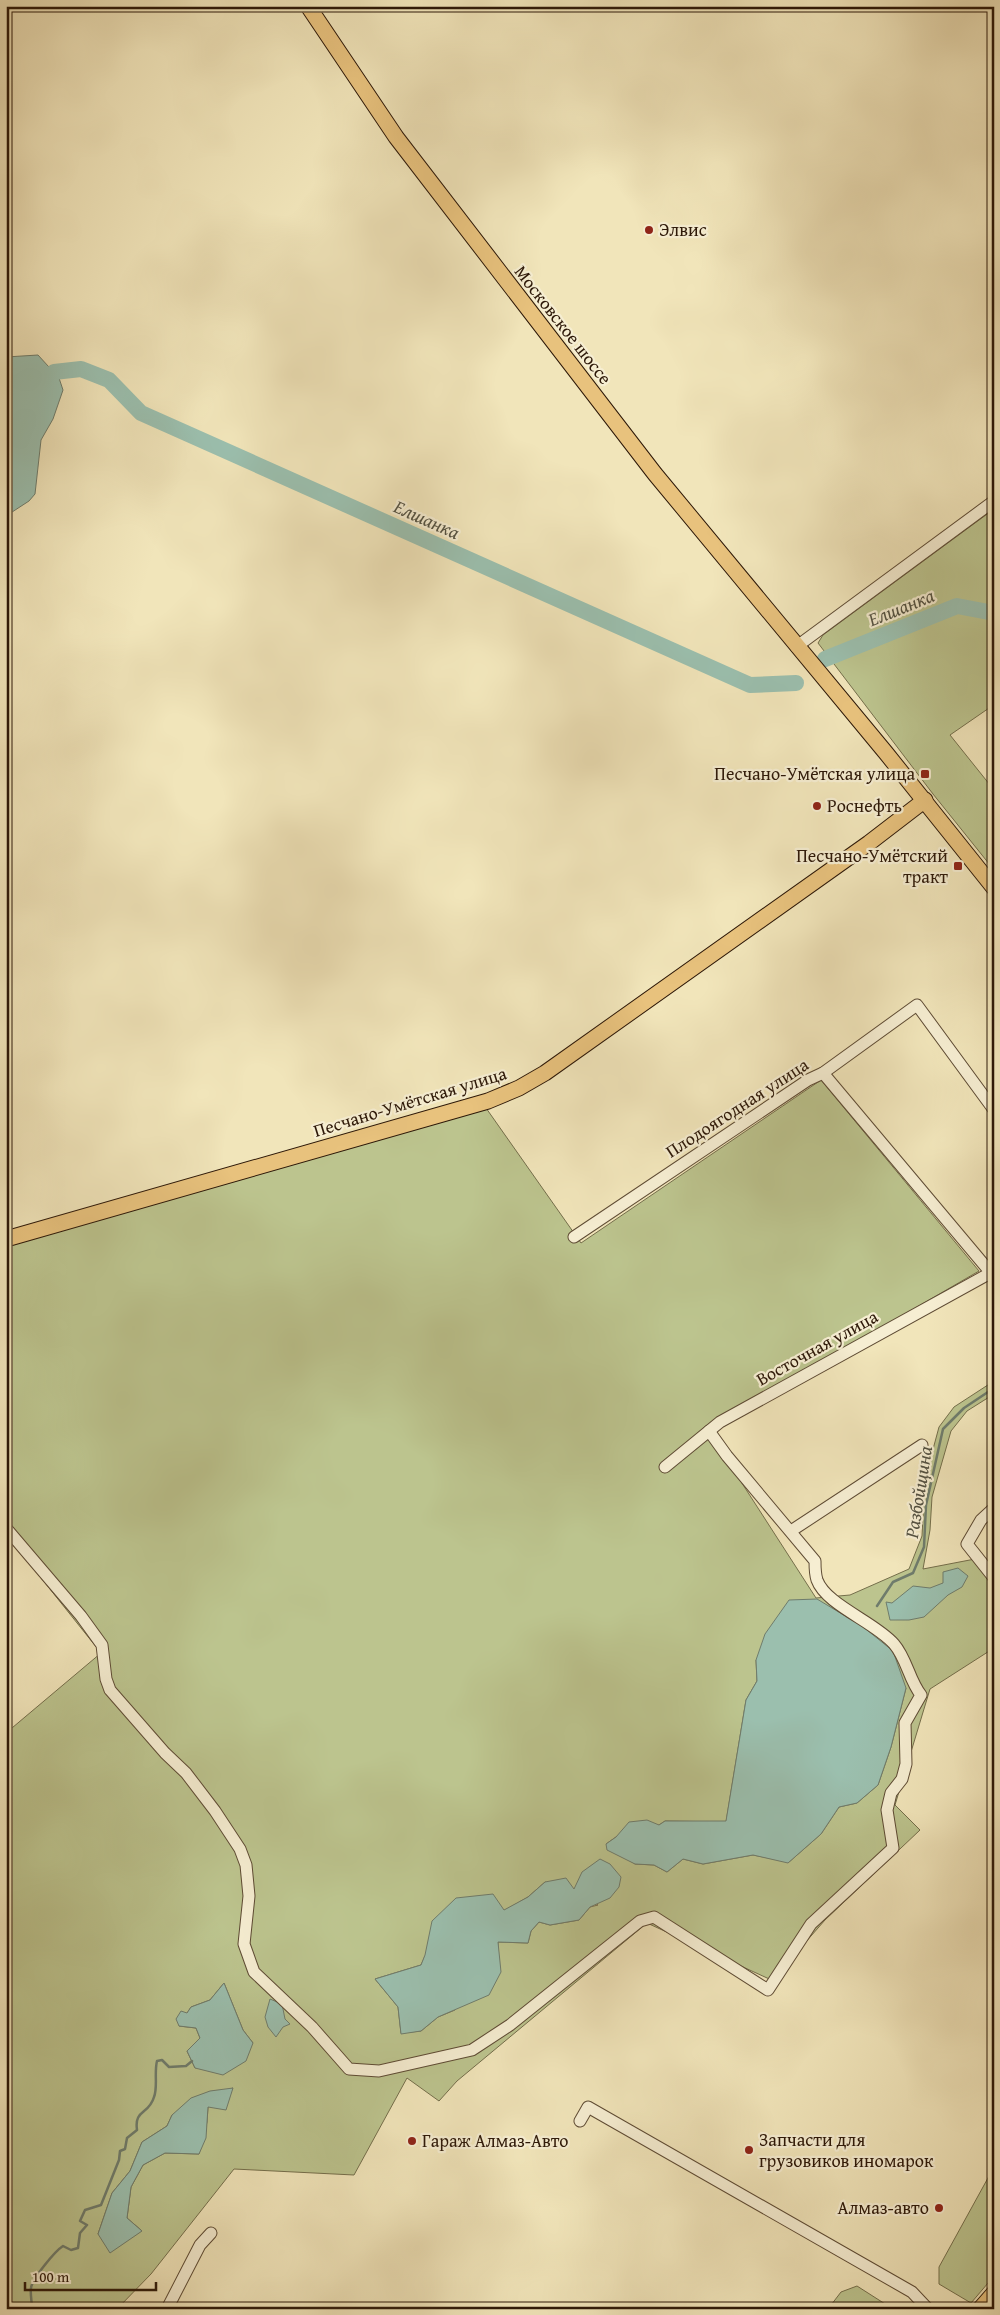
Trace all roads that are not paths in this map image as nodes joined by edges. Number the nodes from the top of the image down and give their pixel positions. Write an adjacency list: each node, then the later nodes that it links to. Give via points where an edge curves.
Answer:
1 (308, 6): 3 (main road, Московское шоссе, via 396,137 500,275 674,498)
2 (994, 501): 3 (street)
3 (799, 651): 4 (main road, Московское шоссе)
4 (925, 800): 5 (main road); 9 (main road, Песчано-Умётская улица, via 864,847 545,1073 518,1088 488,1101)
5 (994, 888)
6 (823, 1073): 7 (street, Плодоягодная улица, via 917,1005); 8 (street, Плодоягодная улица); 10 (street)
7 (994, 1110)
8 (574, 1237)
9 (6, 1239)
10 (992, 1272): 11 (street, Восточная улица)
11 (709, 1431): 13 (street, Восточная улица); 16 (street)
12 (922, 1446): 16 (street)
13 (665, 1467)
14 (994, 1508): 17 (street, via 981,1520 967,1544)
15 (6, 1528): 16 (street, via 102,1645 110,1690 186,1773 240,1849 249,1882 244,1944 254,1972 350,2069 380,2071 472,2050 510,2026 640,1921 654,1917 768,1990 811,1924 893,1848 887,1810 906,1764 905,1723 921,1695 893,1644 827,1596 817,1580 815,1561)
16 (791, 1531)
17 (994, 1578)
18 (580, 2120): 22 (street, via 588,2107 912,2292)
19 (211, 2233): 21 (street, via 200,2245)
20 (994, 2293): 23 (main road)
21 (167, 2309)
22 (928, 2309)
23 (980, 2309)

